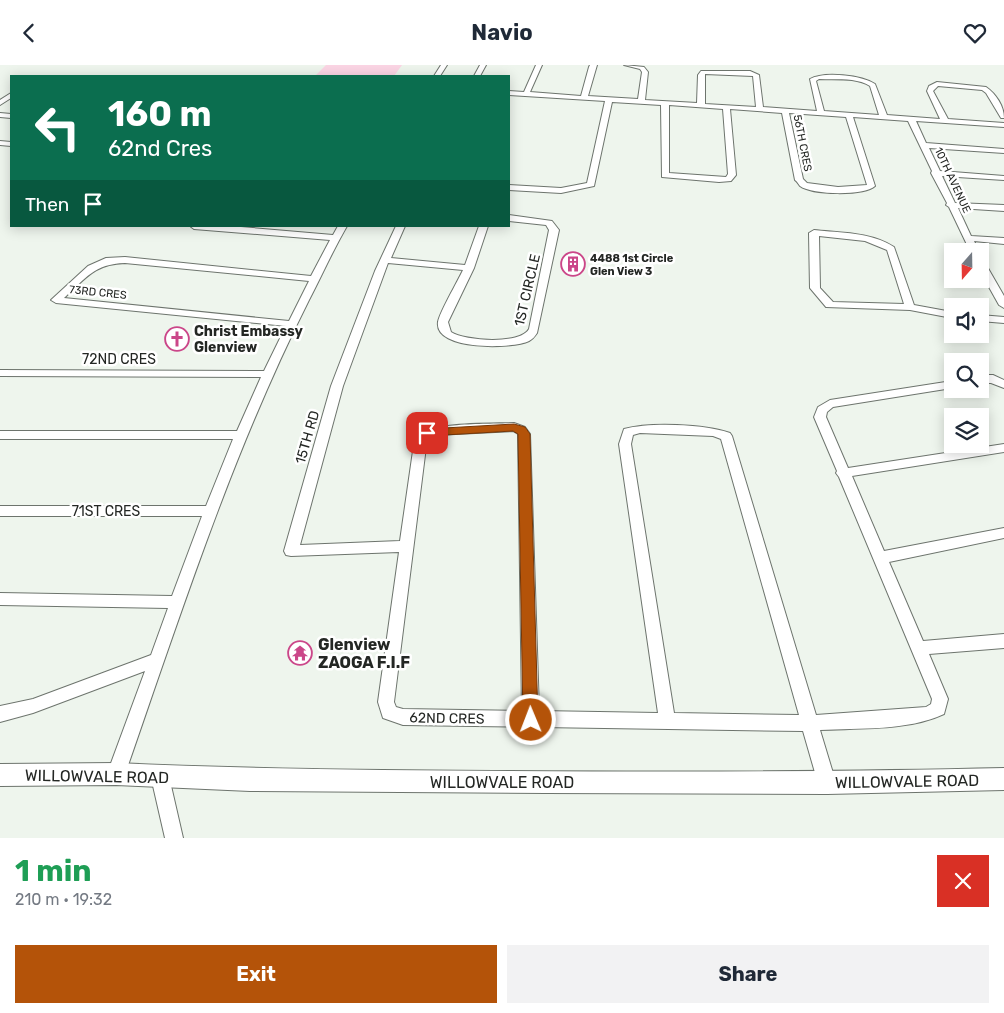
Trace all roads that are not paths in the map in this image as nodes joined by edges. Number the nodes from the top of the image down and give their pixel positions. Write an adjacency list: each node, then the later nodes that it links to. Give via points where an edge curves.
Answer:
1 (539, 65): 6 (street)
2 (594, 65): 7 (street)
3 (626, 65): 9 (street, via 642,68 644,72)
4 (9, 92): 10 (street)
5 (510, 93): 6 (street)
6 (526, 94): 7 (street)
7 (584, 98): 8 (street)
8 (609, 100): 9 (street); 27 (street, via 591,185 556,190)
9 (641, 102): 11 (street)
10 (0, 103)
11 (665, 103): 12 (street); 13 (street, via 665,175 720,180 732,175)
12 (701, 106): 13 (street); 14 (street, via 703,72 750,73 757,78)
13 (726, 107): 14 (street)
14 (760, 110): 15 (street)
15 (786, 111): 16 (street); 17 (street, 56TH CRES, via 799,179 803,184 847,190 868,189 871,186)
16 (821, 114): 17 (street); 19 (street, via 812,80 818,77 861,79 873,85)
17 (849, 115): 19 (street)
18 (1004, 116): 21 (street, via 984,88 936,84 930,91)
19 (884, 118): 20 (street)
20 (910, 119): 21 (street); 23 (street, 10TH AVENUE)
21 (945, 121): 22 (street)
22 (1004, 125)
23 (923, 145): 24 (street); 25 (street, 10TH AVENUE)
24 (1004, 151)
25 (936, 173): 26 (street); 28 (street, 10TH AVENUE)
26 (1004, 178)
27 (510, 188)
28 (950, 205): 29 (street); 35 (street, 10TH AVENUE)
29 (1004, 209)
30 (510, 218): 39 (street, 1ST CIRCLE, via 549,223 554,230 530,336 522,341 502,343 457,339 448,335 443,322)
31 (218, 227): 34 (street)
32 (402, 227): 38 (street, 15TH RD)
33 (484, 227): 39 (street, 1ST CIRCLE)
34 (340, 232): 40 (street)
35 (967, 238): 36 (street); 37 (street, 10TH AVENUE)
36 (1004, 241)
37 (970, 243)
38 (386, 260): 39 (street); 60 (street, 15TH RD, via 337,386 291,551)
39 (469, 268)
40 (315, 279): 47 (street); 47 (street, 73RD CRES, via 124,260 106,261 91,268 56,301)
41 (989, 279): 42 (street)
42 (1004, 305)
43 (910, 307): 43 (street, via 891,249 885,244 814,233 815,288 830,305); 44 (street)
44 (944, 313)
45 (989, 319): 46 (street)
46 (1004, 320)
47 (292, 324): 49 (street)
48 (0, 373): 49 (street, 72ND CRES)
49 (268, 374): 54 (street)
50 (989, 379): 51 (street)
51 (1004, 384)
52 (944, 385): 56 (street, via 830,404 822,410 820,417)
53 (0, 435): 54 (street)
54 (241, 435): 58 (street)
55 (1004, 448): 56 (street)
56 (842, 473): 61 (street)
57 (0, 511): 58 (street, 71ST CRES)
58 (212, 511): 63 (street)
59 (1004, 533): 61 (street)
60 (406, 546): 68 (street, 62ND CRES, via 386,702 389,713 403,717); 68 (street, 62ND CRES, via 421,437 436,431 514,427 523,431)
61 (879, 558): 65 (street)
62 (0, 599): 63 (street)
63 (178, 602): 66 (street)
64 (1004, 641): 65 (street)
65 (918, 648): 70 (street, via 940,699 938,709 908,717)
66 (155, 660): 67 (street, via 33,706); 71 (street)
67 (0, 715)
68 (531, 720): 69 (street)
69 (667, 721): 70 (street); 70 (street, via 625,444 628,432 640,429 714,432 726,436)
70 (809, 723): 75 (street)
71 (116, 774): 72 (street, WILLOWVALE ROAD); 73 (street, WILLOWVALE ROAD)
72 (0, 775)
73 (160, 777): 75 (street, WILLOWVALE ROAD); 76 (street)
74 (1004, 779): 75 (street, WILLOWVALE ROAD)
75 (827, 783)
76 (174, 838)

